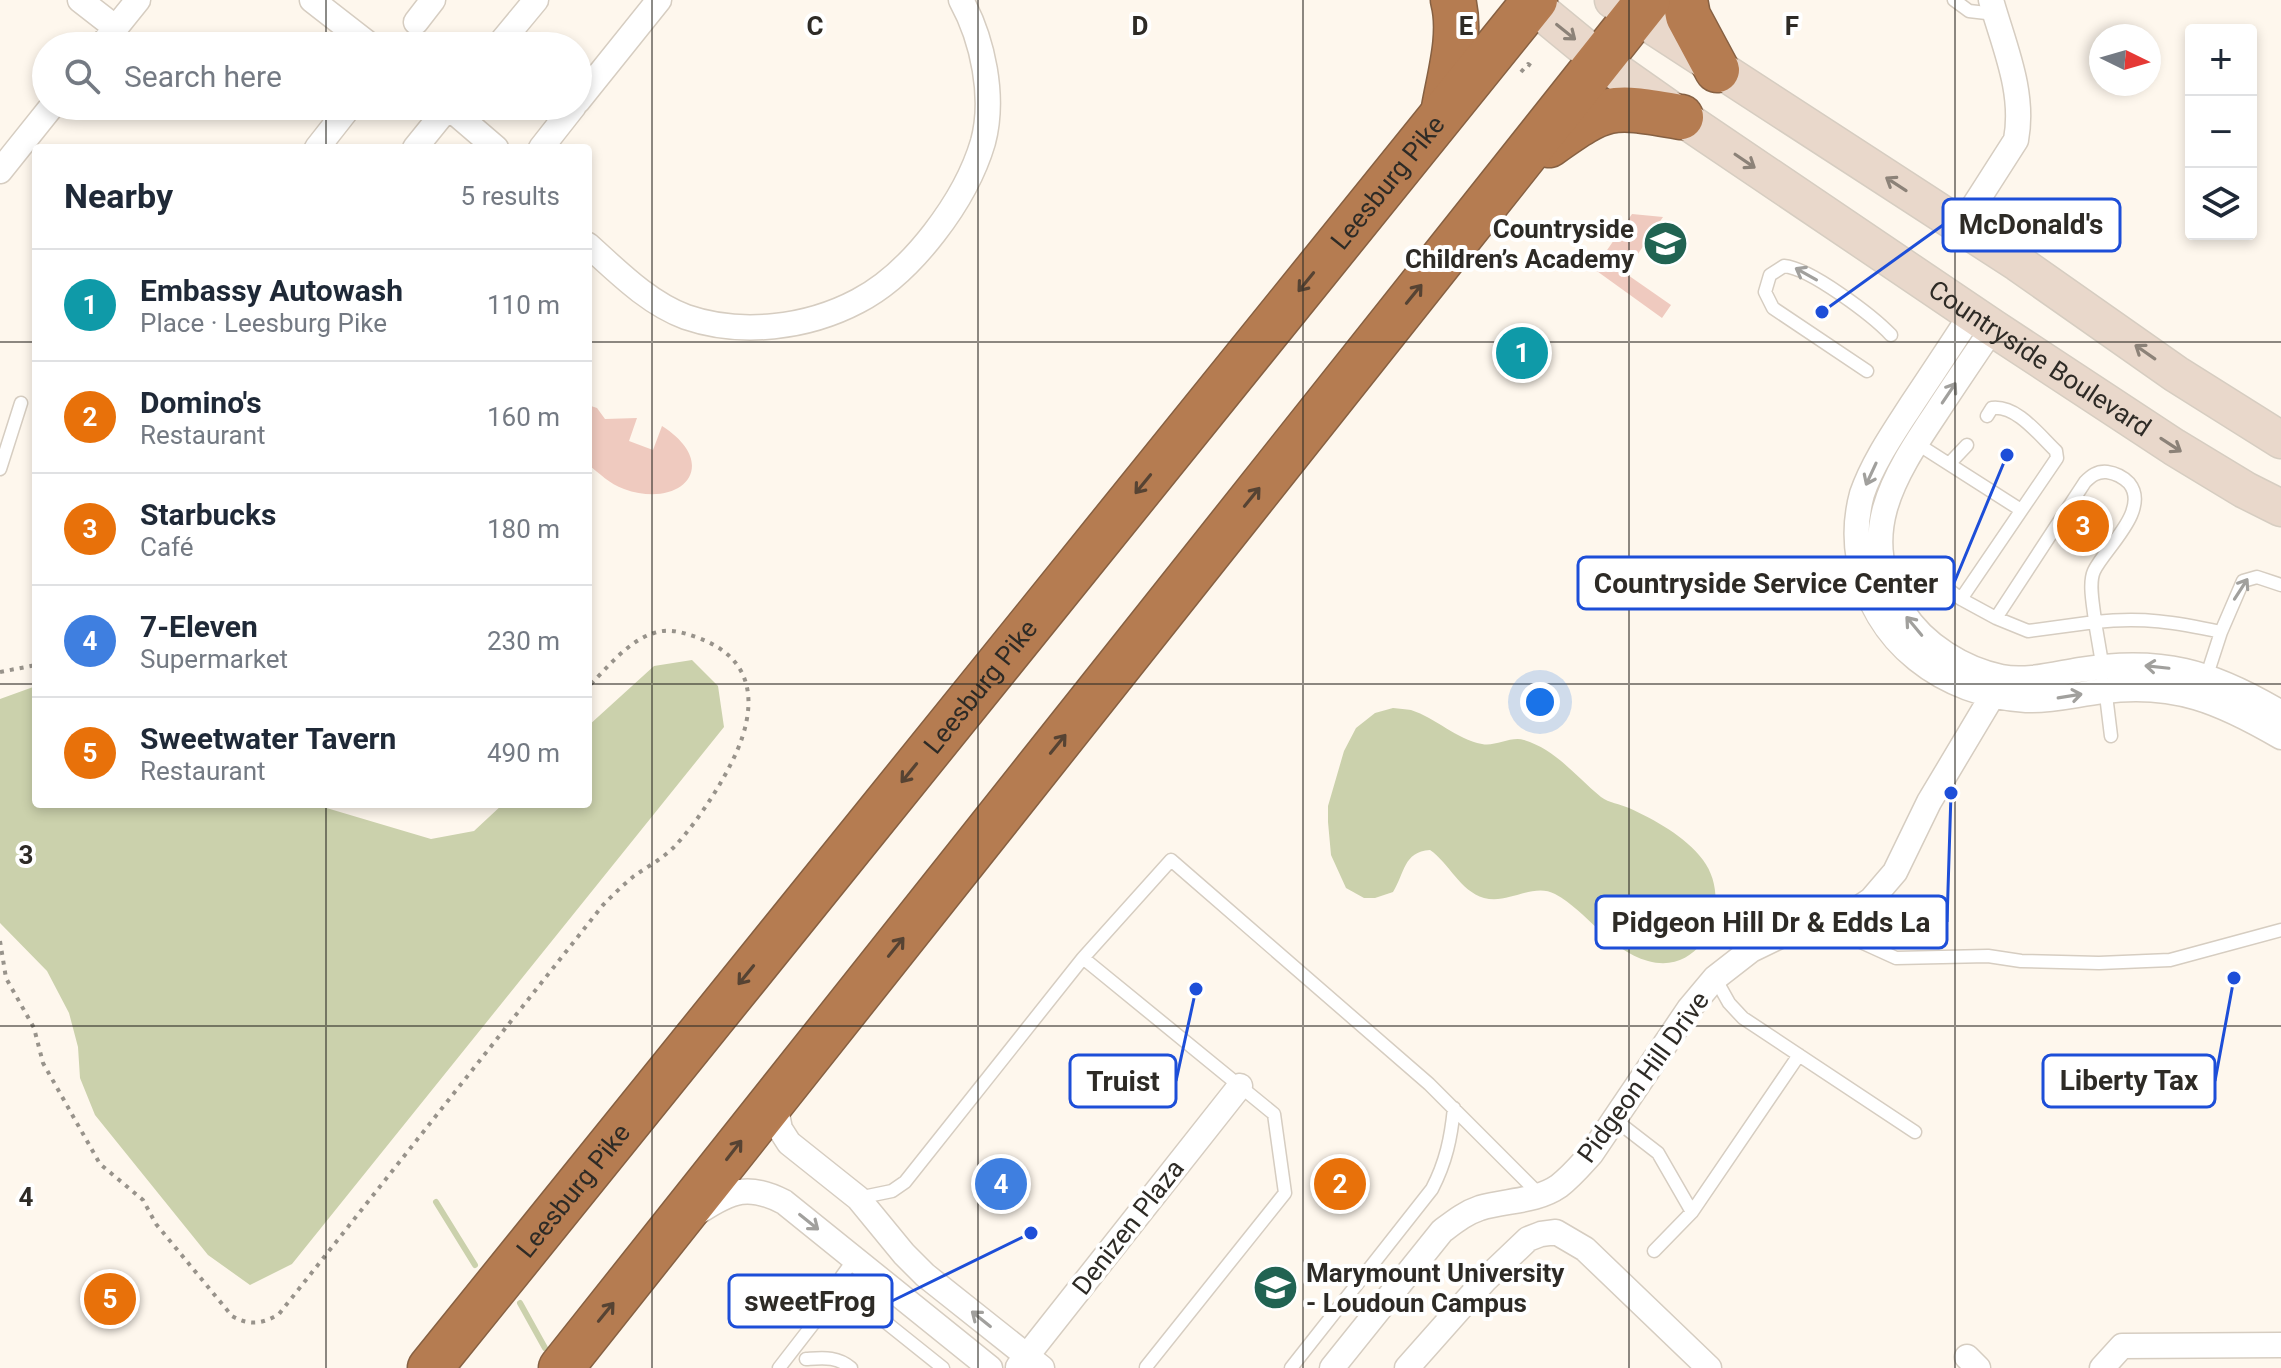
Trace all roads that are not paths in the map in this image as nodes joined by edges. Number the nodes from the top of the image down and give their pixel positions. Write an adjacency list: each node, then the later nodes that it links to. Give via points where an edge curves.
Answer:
1 (80, 0): 15 (street)
2 (138, 0): 16 (street)
3 (312, 0): 17 (street)
4 (433, 0): 14 (street)
5 (536, 0): 18 (street)
6 (659, 0): 21 (street)
7 (961, 0): 36 (street, via 976,34 985,76 983,139 964,189 916,253 883,285 855,302 789,324 716,324 685,316 647,295)
8 (1453, 0): 22 (highway, via 1453,61)
9 (1685, 0): 20 (highway)
10 (1954, 0): 13 (lane, via 1969,11)
11 (1531, 1): 19 (street, Countryside Boulevard, one-way to 19); 22 (highway, Leesburg Pike)
12 (1632, 6): 19 (highway); 20 (street)
13 (1993, 7): 35 (street, via 2018,93 2019,125 2016,140)
14 (416, 22)
15 (104, 32)
16 (112, 32)
17 (353, 32)
18 (510, 32)
19 (1600, 60): 23 (street, Countryside Boulevard); 34 (highway)
20 (1717, 70): 35 (street, one-way to 20)
21 (592, 84)
22 (1443, 113): 83 (highway, Leesburg Pike, one-way to 83)
23 (1681, 117): 34 (highway, via 1606,109); 37 (street, Countryside Boulevard, one-way to 37)
24 (41, 120): 33 (street)
25 (339, 120): 29 (street)
26 (437, 120): 30 (street)
27 (464, 120): 31 (street)
28 (563, 120): 32 (street)
29 (320, 144)
30 (418, 144)
31 (491, 144)
32 (544, 144)
33 (0, 171)
34 (1511, 172): 67 (highway, one-way to 34)
35 (1961, 226): 42 (street, one-way to 35)
36 (592, 248)
37 (1983, 320): 43 (street, one-way to 37); 47 (street, Countryside Boulevard, one-way to 47, via 2174,447); 57 (street, one-way to 57, via 1895,430 1862,495 1857,548 1866,591 1893,638 1927,669 1953,683)
38 (1891, 335): 39 (lane, one-way to 39, via 1875,318 1800,269 1784,266 1770,275 1765,292 1773,308)
39 (1867, 371)
40 (21, 403): 46 (lane)
41 (1987, 416): 48 (lane, via 1992,408 2012,411 2056,451 2057,458)
42 (2281, 440)
43 (1916, 443): 45 (lane); 49 (street, via 1886,499 1881,552)
44 (1967, 445): 45 (lane)
45 (1949, 464): 48 (lane)
46 (0, 469)
47 (2281, 508)
48 (2021, 510): 51 (lane)
49 (1888, 583): 51 (lane, via 1930,566 1940,583); 57 (street, one-way to 49, via 1914,629)
50 (2281, 585): 54 (lane, one-way to 50, via 2243,581 2257,577)
51 (1961, 599): 52 (lane)
52 (1996, 618): 53 (lane, via 2028,631); 53 (lane, via 2093,474 2103,471 2131,486 2133,510 2092,574)
53 (2095, 622): 54 (lane, via 2145,619); 56 (lane)
54 (2221, 632): 55 (lane)
55 (2207, 675): 56 (street, one-way to 56, via 2144,665); 58 (street)
56 (2104, 679): 57 (street, via 2049,700); 59 (lane); 60 (street, via 2202,697)
57 (1998, 687): 61 (street, Pidgeon Hill Drive, via 1929,802 1895,872 1871,900)
58 (2281, 713)
59 (2111, 736)
60 (2281, 737)
61 (1841, 920): 62 (lane, via 1863,943 1896,958 2170,960); 64 (street, Pidgeon Hill Drive, via 1784,934 1751,950)
62 (2281, 930)
63 (1083, 958): 66 (lane); 68 (lane, via 1171,860); 72 (lane, via 905,1182 892,1191)
64 (1715, 978): 65 (lane, via 1743,1018); 69 (street, Pidgeon Hill Drive)
65 (1799, 1055): 70 (lane); 73 (lane)
66 (1240, 1086): 81 (street, Denizen Plaza); 82 (lane, via 1274,1114 1285,1193)
67 (785, 1087): 72 (street, via 777,1114 789,1143); 75 (highway, one-way to 67)
68 (1454, 1108): 71 (lane); 89 (lane, via 1451,1142 1432,1189)
69 (1614, 1119): 71 (street, Pidgeon Hill Drive, via 1574,1173); 73 (lane, via 1658,1153)
70 (1915, 1132)
71 (1540, 1195): 80 (street, Pidgeon Hill Drive, via 1478,1208 1442,1231)
72 (858, 1198): 81 (street, one-way to 72, via 925,1275)
73 (1692, 1212): 74 (lane)
74 (1654, 1251)
75 (651, 1256): 76 (street, one-way to 76, via 718,1199 753,1190 784,1202); 84 (highway, one-way to 75)
76 (855, 1258): 77 (lane); 88 (street)
77 (834, 1297): 85 (lane); 87 (lane, via 863,1304)
78 (2281, 1345): 92 (street, via 2122,1346)
79 (806, 1359): 86 (lane, via 830,1358)
80 (1345, 1363)
81 (1028, 1364)
82 (1146, 1367)
83 (430, 1368)
84 (561, 1368)
85 (779, 1368)
86 (851, 1368)
87 (943, 1368)
88 (990, 1368)
89 (1291, 1368)
90 (1407, 1368): 91 (street, via 1528,1239 1556,1232 1585,1249)
91 (1709, 1368)
92 (2102, 1368)

